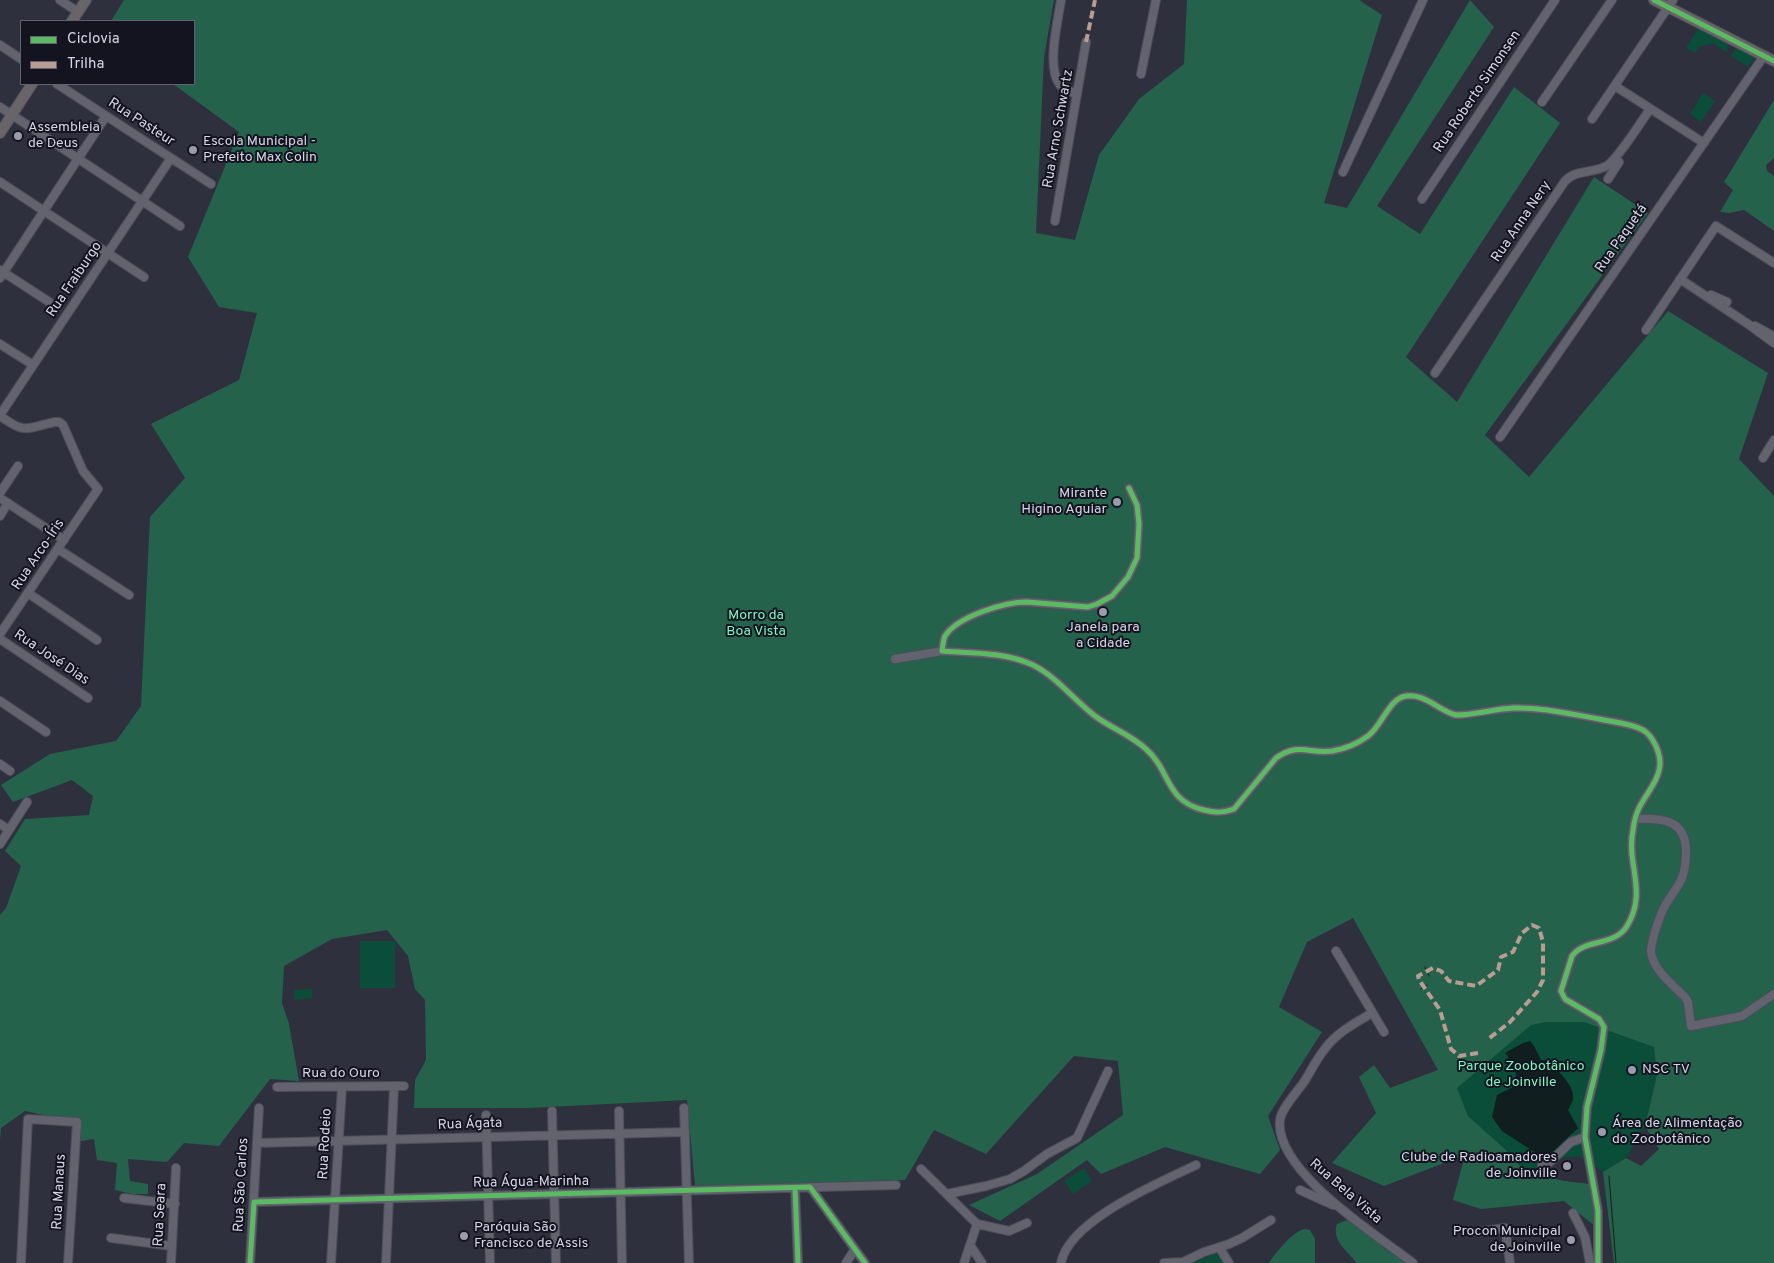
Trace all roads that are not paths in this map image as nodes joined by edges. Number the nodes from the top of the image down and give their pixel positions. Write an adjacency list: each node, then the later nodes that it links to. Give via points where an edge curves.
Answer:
1 (60, 0): 10 (street)
2 (86, 0): 10 (main road)
3 (1061, 0): 20 (street, via 1054,54 1055,73 1060,84)
4 (1156, 0): 16 (street)
5 (1423, 0): 32 (street)
6 (1555, 0): 36 (street, Rua Roberto Simonsen)
7 (1612, 0): 21 (street)
8 (1654, 0): 9 (main road)
9 (1671, 4): 13 (main road); 19 (street)
10 (75, 17)
11 (1086, 42): 20 (street, Rua Arno Schwartz)
12 (0, 45): 14 (street)
13 (1764, 56): 15 (main road); 28 (street, Rua Paquetá)
14 (20, 59)
15 (1774, 61)
16 (1141, 74)
17 (31, 85): 24 (main road)
18 (59, 85): 25 (street, Rua Pasteur)
19 (1615, 86): 23 (street); 26 (street)
20 (1077, 95): 39 (street, Rua Arno Schwartz)
21 (1542, 102)
22 (0, 107): 24 (street)
23 (1650, 109): 28 (street); 31 (street)
24 (12, 115): 27 (main road); 30 (street)
25 (106, 116): 29 (street, Rua Pasteur); 30 (street)
26 (1592, 119)
27 (0, 133)
28 (1704, 143): 55 (street, Rua Paquetá)
29 (171, 158): 35 (street, Rua Pasteur); 37 (street, Rua Fraiburgo)
30 (78, 159): 37 (street); 38 (street)
31 (1615, 164): 33 (street); 53 (street, Rua Anna Nery, via 1573,175 1565,181)
32 (1343, 172)
33 (1608, 179)
34 (0, 182): 38 (street)
35 (211, 184)
36 (1422, 198)
37 (142, 201): 40 (street); 41 (street, Rua Fraiburgo)
38 (44, 211): 41 (street); 43 (street)
39 (1055, 221)
40 (180, 226)
41 (108, 253): 44 (street); 52 (street, Rua Fraiburgo)
42 (1774, 263): 45 (street, via 1716,226)
43 (1, 274): 48 (street)
44 (144, 276)
45 (1680, 279): 46 (street); 49 (street)
46 (1695, 289): 47 (street); 50 (street)
47 (1727, 302)
48 (57, 307)
49 (1646, 330)
50 (1773, 339)
51 (0, 344): 52 (street)
52 (33, 366): 54 (street, Rua Fraiburgo)
53 (1435, 373)
54 (0, 416): 64 (street, Rua Arco-Íris, via 25,430 59,422 83,471 98,489)
55 (1500, 437)
56 (1774, 440): 57 (street)
57 (1763, 458)
58 (18, 466): 60 (street)
59 (1129, 488): 71 (street, via 1137,505 1139,550 1134,567 1112,596 1088,607 1018,602 993,608 971,616 951,630)
60 (0, 493)
61 (0, 498): 62 (street)
62 (8, 503): 63 (street); 64 (street)
63 (0, 516)
64 (64, 540): 65 (street, Rua Arco-Íris)
65 (58, 549): 66 (street, Rua Arco-Íris); 67 (street)
66 (28, 593): 68 (street, Rua Arco-Íris); 70 (street)
67 (129, 595)
68 (0, 634)
69 (0, 639): 73 (street, Rua José Dias)
70 (97, 640)
71 (942, 651): 72 (street); 79 (street, via 1011,658 1034,666 1100,720 1146,749 1156,759 1178,797 1205,811 1221,813 1234,809 1276,758 1285,752 1293,749 1331,751 1359,742 1375,730 1396,700 1409,695 1425,699 1456,715 1532,708 1625,724 1644,731 1653,741 1660,763)
72 (895, 659)
73 (88, 698)
74 (0, 701): 75 (street)
75 (46, 732)
76 (0, 764): 77 (street)
77 (10, 770)
78 (27, 802): 81 (street)
79 (1635, 819): 84 (street, via 1668,821 1684,833 1686,857 1682,878 1666,905 1652,942 1652,952 1659,970 1688,1002 1691,1026 1742,1016); 101 (street, via 1630,850 1637,888 1628,924 1615,938 1575,952 1561,991 1564,999 1599,1019 1604,1027 1587,1107)
80 (0, 824): 81 (street)
81 (9, 830): 82 (street)
82 (0, 844)
83 (1336, 951): 85 (street)
84 (1774, 994)
85 (1372, 1013): 86 (street); 123 (street, Rua Bela Vista, via 1331,1041 1280,1118 1282,1138 1294,1164)
86 (1384, 1032)
87 (1108, 1071): 116 (street, via 1077,1138 1010,1179)
88 (394, 1086): 89 (street, Rua do Ouro); 91 (street, Rua do Ouro); 102 (street)
89 (404, 1086)
90 (277, 1087): 91 (street, Rua do Ouro)
91 (342, 1087): 103 (street, Rua Rodeio)
92 (259, 1108): 104 (street, Rua São Carlos)
93 (684, 1108): 97 (street)
94 (552, 1111): 99 (street)
95 (619, 1111): 98 (street)
96 (486, 1115): 100 (street)
97 (685, 1132): 98 (street, Rua Ágata); 112 (street)
98 (620, 1134): 99 (street, Rua Ágata); 114 (street)
99 (553, 1136): 100 (street, Rua Ágata); 115 (street)
100 (486, 1137): 102 (street, Rua Ágata); 117 (street)
101 (1585, 1137): 106 (street, via 1571,1142 1550,1162); 155 (street, via 1598,1211)
102 (391, 1140): 103 (street, Rua Ágata); 119 (street)
103 (338, 1141): 104 (street, Rua Ágata); 120 (street, Rua Rodeio)
104 (257, 1143): 121 (street, Rua São Carlos)
105 (1196, 1165): 149 (street, via 1093,1221 1072,1240)
106 (1542, 1165)
107 (176, 1168): 122 (street, Rua Seara)
108 (922, 1169): 116 (street)
109 (896, 1185): 110 (street, Rua Água-Marinha)
110 (810, 1187): 111 (street, Rua Água-Marinha); 133 (street)
111 (795, 1188): 112 (street, Rua Água-Marinha); 144 (street)
112 (687, 1190): 114 (street, Rua Água-Marinha); 143 (street)
113 (1300, 1190): 123 (street)
114 (621, 1192): 115 (street, Rua Água-Marinha); 142 (street)
115 (554, 1194): 117 (street, Rua Água-Marinha); 141 (street)
116 (946, 1194): 127 (street)
117 (488, 1196): 119 (street, Rua Água-Marinha); 140 (street)
118 (124, 1198): 122 (street)
119 (389, 1198): 120 (street, Rua Água-Marinha); 139 (street)
120 (335, 1200): 121 (street, Rua Água-Marinha); 138 (street, Rua Rodeio)
121 (254, 1202): 137 (street, Rua São Carlos)
122 (175, 1204): 131 (street, Rua Seara)
123 (1342, 1209): 152 (street, Rua Bela Vista)
124 (1573, 1213): 154 (street, via 1585,1238)
125 (1271, 1220): 132 (street, via 1242,1238)
126 (1028, 1223): 127 (street, via 1009,1231)
127 (977, 1224): 130 (street)
128 (1478, 1232): 153 (street, via 1505,1228)
129 (111, 1238): 131 (street)
130 (970, 1245): 147 (street); 148 (street)
131 (172, 1246): 136 (street, Rua Seara)
132 (1219, 1247): 150 (street, via 1183,1262); 151 (street)
133 (855, 1249): 145 (street); 146 (street)
134 (21, 1263): 135 (street, Rua Manaus, via 28,1119 77,1122)
135 (68, 1263)
136 (172, 1263)
137 (250, 1263)
138 (331, 1263)
139 (386, 1263)
140 (490, 1263)
141 (556, 1263)
142 (622, 1263)
143 (689, 1263)
144 (798, 1263)
145 (846, 1263)
146 (865, 1263)
147 (964, 1263)
148 (982, 1263)
149 (1061, 1263)
150 (1164, 1263)
151 (1228, 1263)
152 (1413, 1263)
153 (1510, 1263)
154 (1590, 1263)
155 (1598, 1263)

